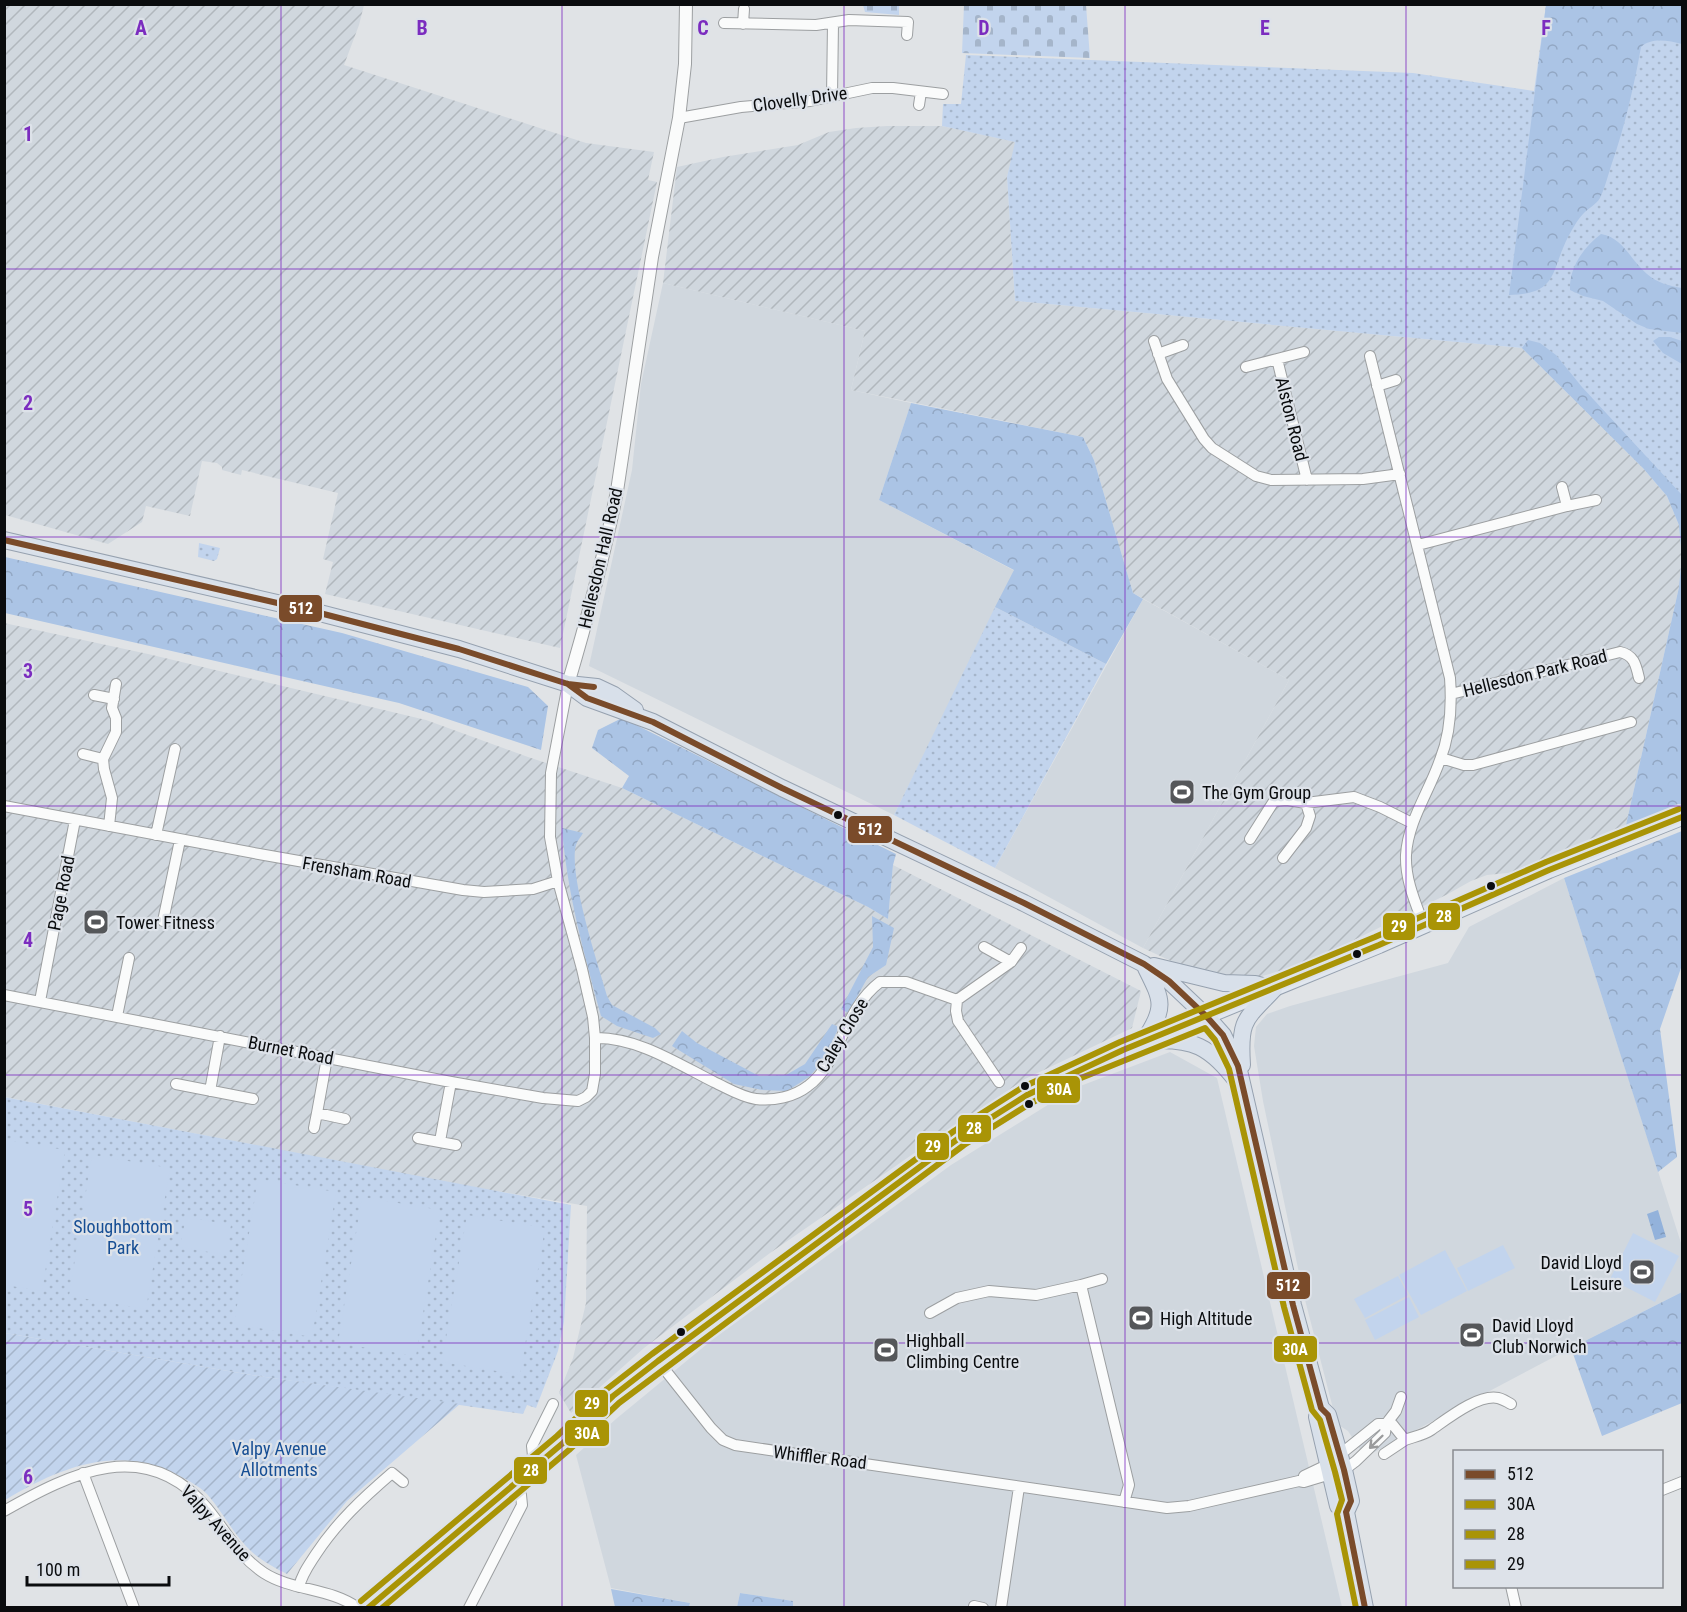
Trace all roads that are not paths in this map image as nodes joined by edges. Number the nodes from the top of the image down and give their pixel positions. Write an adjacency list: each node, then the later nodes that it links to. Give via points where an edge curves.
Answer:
1 (686, 4): 11 (street, Hellesdon Hall Road)
2 (744, 9): 5 (street)
3 (833, 23): 5 (street); 6 (street, via 908,17); 9 (street)
4 (724, 24): 5 (street)
5 (743, 24)
6 (907, 35)
7 (921, 92): 8 (street, Clovelly Drive); 9 (street, Clovelly Drive, via 872,88); 10 (street)
8 (943, 94)
9 (832, 96): 11 (street, Clovelly Drive)
10 (919, 105)
11 (680, 118): 30 (street, Hellesdon Hall Road, via 652,257 610,528)
12 (1154, 341): 15 (street, Alston Road)
13 (1183, 345): 15 (street)
14 (1304, 352): 17 (street, Alston Road)
15 (1158, 354): 22 (street, Alston Road, via 1167,379 1212,448 1256,476)
16 (1370, 356): 20 (street, Hellesdon Park Road)
17 (1277, 359): 18 (street, Alston Road); 22 (street, Alston Road)
18 (1246, 367)
19 (1396, 380): 20 (street)
20 (1377, 386): 21 (street, Hellesdon Park Road)
21 (1400, 474): 22 (street, Alston Road); 27 (street, Hellesdon Park Road)
22 (1307, 480)
23 (1562, 487): 25 (street)
24 (1596, 500): 25 (street)
25 (1567, 506): 27 (street)
26 (4, 540): 30 (highway, via 312,611 459,649)
27 (1418, 546): 31 (street, Hellesdon Park Road)
28 (1639, 678): 31 (street, Hellesdon Park Road, via 1635,662 1620,652)
29 (116, 684): 33 (street)
30 (568, 684): 49 (street, Hellesdon Hall Road, via 550,794 550,837); 56 (highway, via 597,687 614,695 653,722 782,788)
31 (1451, 694): 37 (street, Hellesdon Park Road)
32 (94, 695): 33 (street)
33 (114, 699): 38 (street, via 116,732)
34 (1631, 722): 37 (street, via 1473,765)
35 (176, 749): 45 (street, via 170,796)
36 (83, 754): 38 (street)
37 (1441, 758): 43 (street, Hellesdon Park Road)
38 (103, 759): 44 (street, via 112,798)
39 (1306, 802): 43 (street, via 1354,797); 46 (street, via 1274,801); 48 (street, via 1310,816 1306,828)
40 (4, 806): 42 (street, Frensham Road)
41 (1683, 817): 51 (main road, via 1549,870)
42 (75, 820): 44 (street, Frensham Road); 60 (street, Page Road)
43 (1412, 824): 51 (street, Hellesdon Park Road, via 1406,870)
44 (109, 826): 45 (street, Frensham Road)
45 (156, 835): 47 (street, Frensham Road)
46 (1250, 839)
47 (180, 840): 49 (street, Frensham Road, via 473,891 533,890); 50 (street)
48 (1283, 858)
49 (558, 881): 64 (street, Hellesdon Hall Road, via 589,995)
50 (163, 921)
51 (1424, 926): 57 (main road)
52 (984, 947): 55 (street)
53 (1021, 948): 55 (street)
54 (129, 958): 61 (street)
55 (1011, 962): 59 (street)
56 (1144, 964): 57 (highway, via 1224,983); 62 (highway, via 1169,981); 65 (highway, via 1161,999 1161,1009)
57 (1274, 989): 62 (main road); 70 (highway, via 1243,1026)
58 (4, 995): 60 (street, Burnet Road)
59 (957, 1000): 64 (street, Caley Close, via 906,982 879,982 860,1001 822,1073 808,1087 772,1100 739,1094 662,1055 628,1043); 68 (street, via 958,1021)
60 (40, 1001): 61 (street, Burnet Road)
61 (117, 1016): 63 (street, Burnet Road)
62 (1207, 1017): 65 (main road); 70 (highway, via 1232,1051)
63 (220, 1036): 66 (street, Burnet Road); 71 (street)
64 (596, 1038): 73 (street, Hellesdon Hall Road, via 592,1091)
65 (1144, 1041): 70 (highway, via 1171,1039 1201,1047 1224,1065); 83 (main road, via 1027,1095 959,1138)
66 (327, 1058): 67 (street, Burnet Road); 74 (street)
67 (451, 1082): 73 (street, Burnet Road); 78 (street)
68 (999, 1083)
69 (176, 1084): 71 (street)
70 (1244, 1090): 91 (highway, via 1290,1294 1321,1408 1328,1414)
71 (210, 1091): 72 (street)
72 (253, 1099)
73 (578, 1101)
74 (317, 1113): 75 (street); 76 (street)
75 (345, 1119)
76 (315, 1128)
77 (418, 1138): 78 (street)
78 (440, 1142): 79 (street)
79 (456, 1145)
80 (1102, 1279): 81 (street)
81 (1081, 1285): 82 (street, via 1036,1295 989,1291 957,1298); 98 (street, via 1129,1485)
82 (930, 1313)
83 (658, 1361): 90 (main road); 96 (street, Whiffler Road, via 711,1428 735,1445)
84 (1401, 1397): 87 (street)
85 (553, 1404): 90 (street, via 532,1446)
86 (1511, 1404): 88 (street, via 1497,1398 1486,1399)
87 (1388, 1422): 88 (street); 91 (street, via 1378,1424); 91 (street, one-way to 91, via 1385,1433)
88 (1405, 1440): 89 (street)
89 (1384, 1454)
90 (539, 1464): 95 (main road)
91 (1335, 1466): 98 (street, Whiffler Road, via 1304,1482 1189,1506 1167,1508); 107 (highway, via 1338,1506 1346,1512)
92 (83, 1473): 99 (street, Valpy Avenue); 100 (street, Valpy Avenue, via 125,1466 170,1477 207,1508 243,1557 265,1574); 102 (street)
93 (404, 1482): 100 (street, via 392,1473 357,1503 327,1538)
94 (1683, 1482): 97 (street)
95 (514, 1484): 104 (main road); 105 (street, via 522,1505)
96 (1018, 1487): 98 (street, Whiffler Road); 106 (street)
97 (1663, 1490)
98 (1124, 1502)
99 (4, 1512)
100 (299, 1587): 103 (street, Valpy Avenue, via 344,1598)
101 (1511, 1588): 108 (street)
102 (134, 1608)
103 (358, 1608)
104 (367, 1608)
105 (469, 1608)
106 (1001, 1608)
107 (1365, 1608)
108 (1516, 1608)

